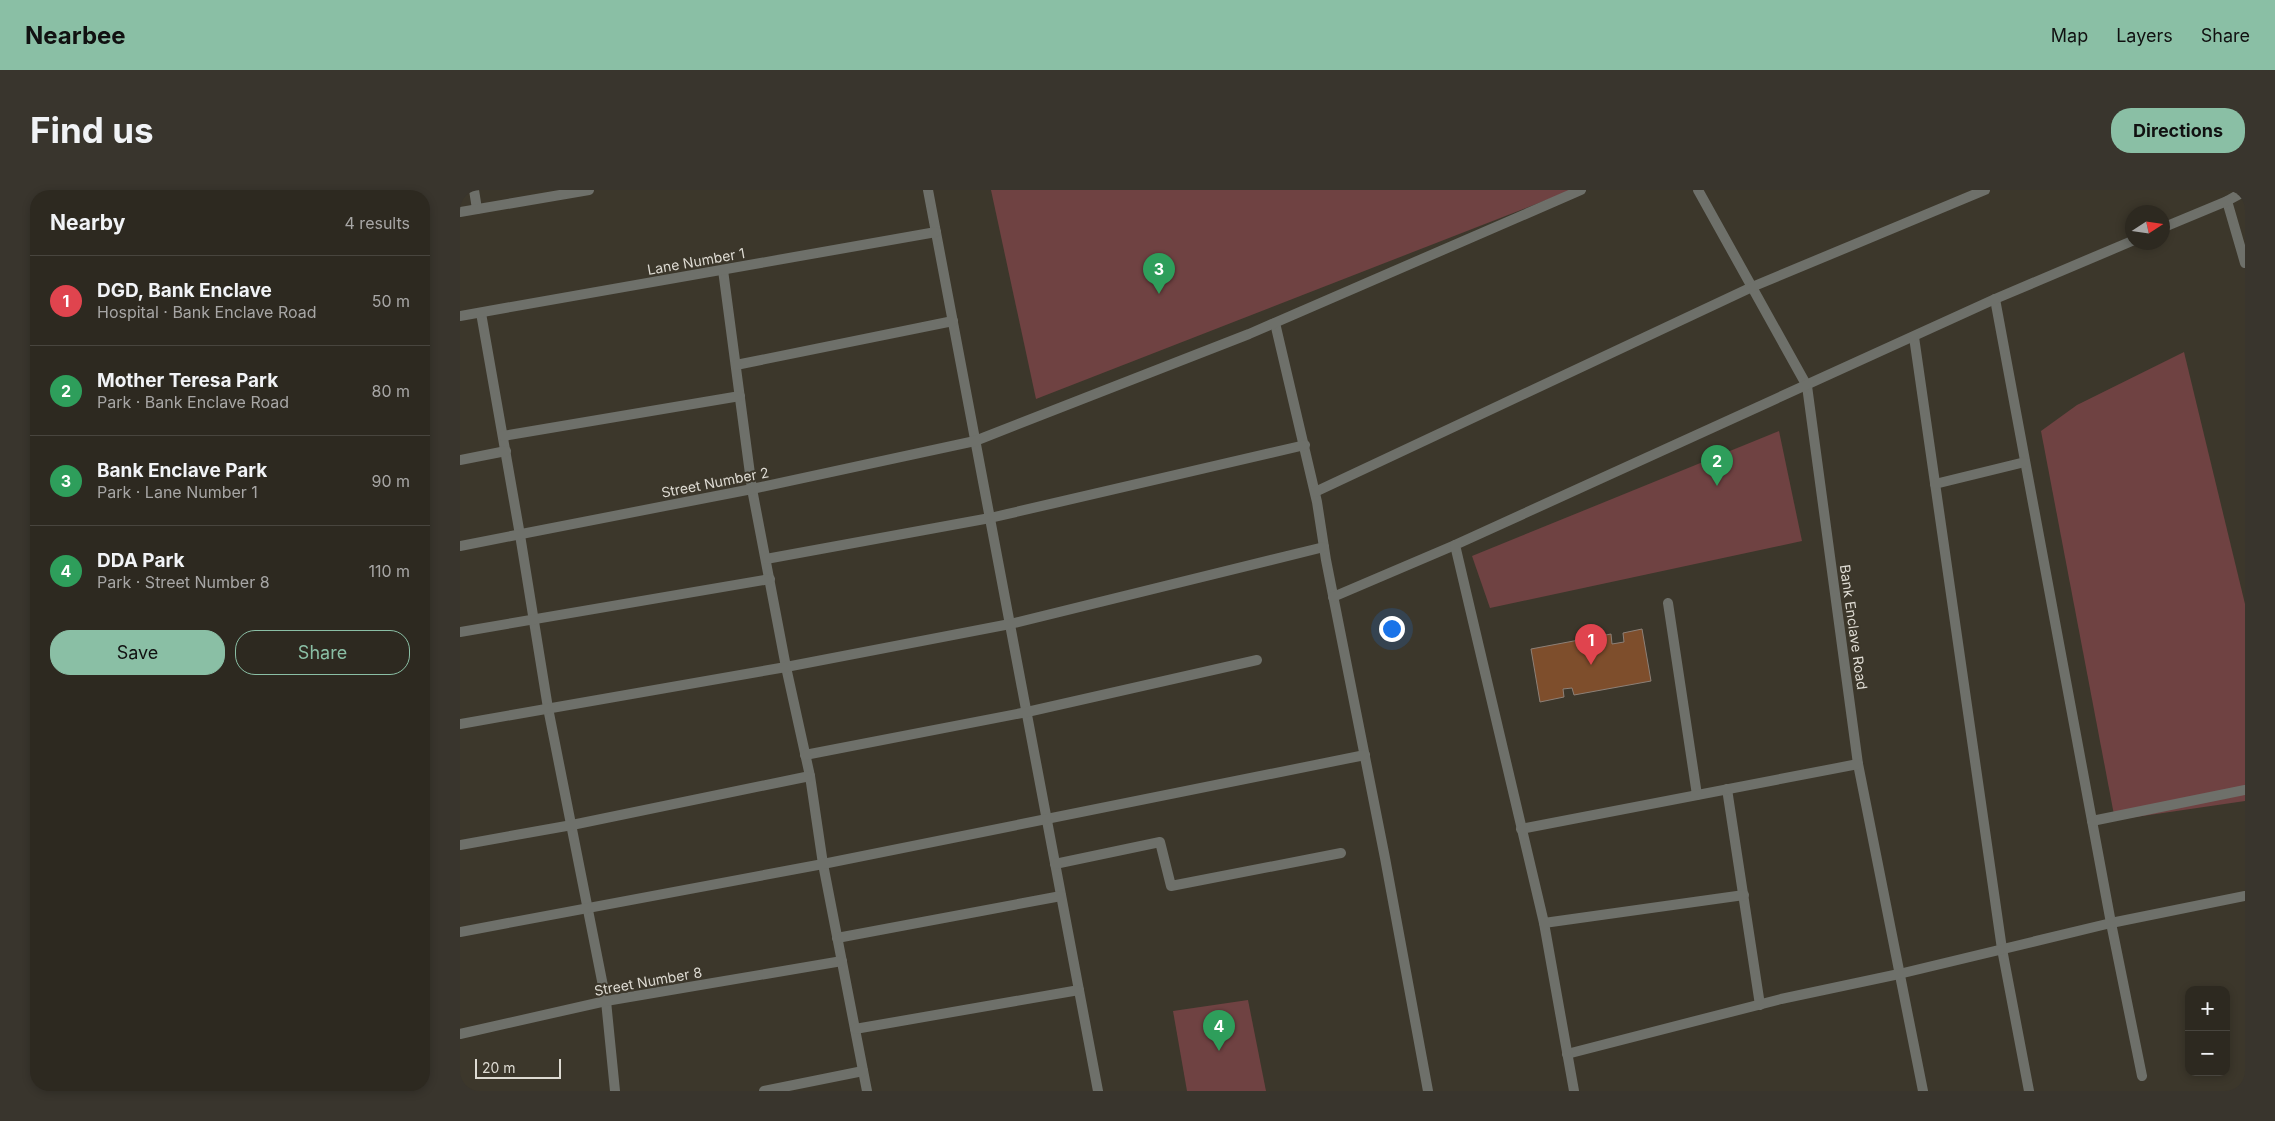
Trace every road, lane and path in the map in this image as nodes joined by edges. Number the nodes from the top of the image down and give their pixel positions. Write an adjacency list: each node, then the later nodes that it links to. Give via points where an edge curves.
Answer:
1 (474, 190): 9 (street)
2 (589, 190): 9 (street)
3 (928, 190): 12 (street)
4 (1580, 190): 21 (street, Street Number 2)
5 (1698, 190): 16 (street, Bank Enclave Road)
6 (1985, 190): 16 (street)
7 (2245, 190): 8 (street)
8 (2227, 201): 11 (street); 14 (street)
9 (478, 209): 10 (street)
10 (460, 212)
11 (2170, 225)
12 (936, 232): 15 (street, Lane Number 1); 20 (street)
13 (2125, 244): 17 (street)
14 (2245, 263)
15 (723, 270): 18 (street, Lane Number 1); 23 (street)
16 (1752, 286): 24 (street, Bank Enclave Road); 34 (street)
17 (1995, 299): 22 (street); 31 (street)
18 (481, 313): 19 (street, Lane Number 1); 26 (street)
19 (460, 316)
20 (953, 321): 23 (street); 27 (street)
21 (1275, 323): 27 (street, Street Number 2); 28 (street)
22 (1914, 337): 24 (street); 32 (street)
23 (736, 365): 25 (street)
24 (1807, 386): 37 (street); 54 (street, Bank Enclave Road)
25 (740, 396): 26 (street); 33 (street)
26 (503, 436): 29 (street)
27 (975, 441): 33 (street, Street Number 2); 35 (street)
28 (1305, 445): 34 (street); 35 (street)
29 (506, 451): 30 (street); 36 (street)
30 (460, 460)
31 (2025, 462): 32 (street); 60 (street)
32 (1935, 484): 75 (street)
33 (752, 490): 36 (street, Street Number 2); 40 (street)
34 (1315, 492): 39 (street)
35 (990, 518): 40 (street); 45 (street)
36 (520, 535): 38 (street, Street Number 2); 44 (street)
37 (1455, 545): 42 (street); 62 (street)
38 (460, 546)
39 (1324, 547): 42 (street); 45 (street)
40 (766, 560): 41 (street)
41 (770, 578): 44 (street); 48 (street)
42 (1333, 597): 53 (street)
43 (1668, 603): 58 (street)
44 (532, 619): 46 (street); 49 (street)
45 (1010, 624): 48 (street); 50 (street)
46 (460, 632)
47 (1257, 660): 50 (street)
48 (786, 667): 49 (street); 52 (street)
49 (548, 708): 51 (street); 61 (street)
50 (1027, 712): 52 (street); 59 (street)
51 (460, 724)
52 (805, 755): 55 (street)
53 (1365, 755): 59 (street); 90 (street)
54 (1858, 764): 56 (street); 77 (street, Bank Enclave Road)
55 (810, 776): 61 (street); 65 (street)
56 (1727, 788): 58 (street); 67 (street)
57 (2245, 790): 60 (street)
58 (1697, 795): 62 (street)
59 (1046, 818): 65 (street); 66 (street)
60 (2092, 821): 72 (street)
61 (572, 825): 63 (street); 70 (street)
62 (1521, 829): 71 (street)
63 (460, 845)
64 (1341, 853): 66 (street, via 1171,886 1160,842)
65 (823, 864): 70 (street); 74 (street)
66 (1055, 864): 68 (street)
67 (1744, 895): 71 (street); 80 (street)
68 (1061, 896): 74 (street); 78 (street)
69 (2245, 896): 72 (street)
70 (588, 908): 73 (street); 79 (street)
71 (1544, 923): 83 (street)
72 (2111, 923): 75 (street); 85 (street)
73 (460, 932)
74 (838, 938): 76 (street)
75 (2002, 949): 77 (street); 93 (street)
76 (842, 961): 79 (street, Street Number 8); 81 (street)
77 (1899, 974): 80 (street); 92 (street, Bank Enclave Road)
78 (1079, 990): 81 (street); 89 (street)
79 (606, 1001): 82 (street, Street Number 8); 86 (street)
80 (1760, 1005): 83 (street)
81 (855, 1030): 84 (street)
82 (460, 1034)
83 (1567, 1054): 91 (street)
84 (863, 1071): 87 (street); 88 (street)
85 (2142, 1076)
86 (615, 1091)
87 (764, 1091)
88 (866, 1091)
89 (1098, 1091)
90 (1428, 1091)
91 (1574, 1091)
92 (1923, 1091)
93 (2029, 1091)

